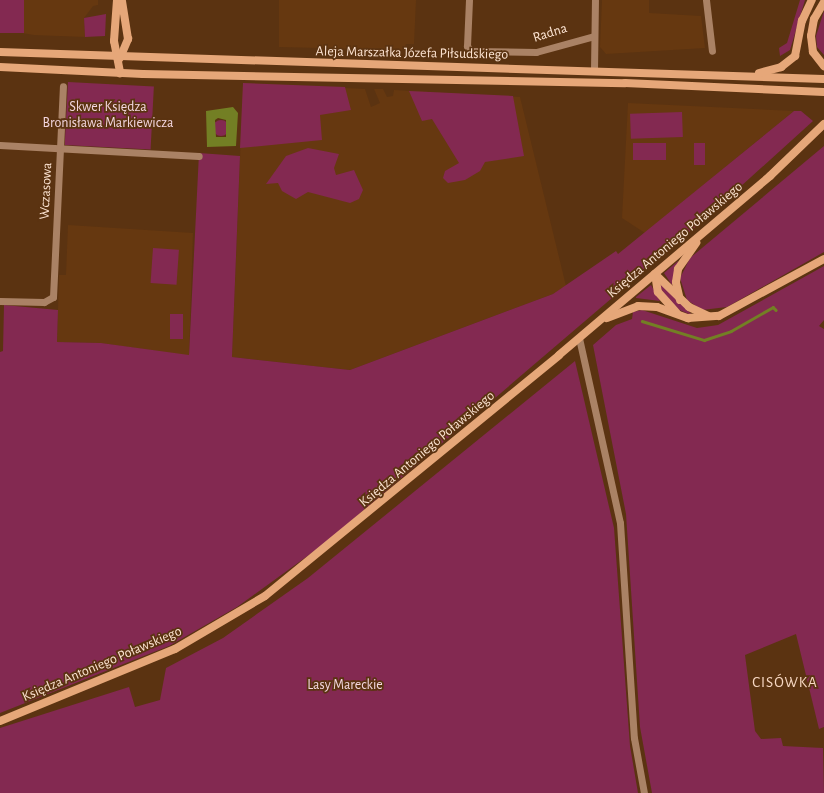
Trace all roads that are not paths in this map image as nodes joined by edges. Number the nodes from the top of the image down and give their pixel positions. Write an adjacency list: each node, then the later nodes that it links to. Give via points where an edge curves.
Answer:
1 (117, 0): 11 (main road, via 114,41)
2 (122, 0): 11 (main road, via 128,39)
3 (469, 0): 8 (street, Radna, via 467,46 471,51 536,52)
4 (595, 0): 8 (street)
5 (706, 0): 9 (street)
6 (812, 0): 16 (main road, via 795,56 786,65)
7 (824, 2): 12 (main road, via 814,19 811,40 815,57)
8 (594, 36): 14 (street)
9 (712, 51)
10 (0, 52): 11 (main road, Aleja Marszałka Józefa Piłsudskiego)
11 (120, 58): 14 (main road, Aleja Marszałka Józefa Piłsudskiego); 15 (main road)
12 (824, 66)
13 (0, 67): 15 (main road, Aleja Marszałka Józefa Piłsudskiego)
14 (594, 70): 16 (main road, Aleja Marszałka Józefa Piłsudskiego)
15 (120, 73): 19 (main road, Aleja Marszałka Józefa Piłsudskiego, via 515,80)
16 (740, 76): 17 (main road, Aleja Marszałka Józefa Piłsudskiego)
17 (824, 79)
18 (64, 86): 22 (street, Wczasowa)
19 (824, 92)
20 (823, 125): 24 (main road, Księdza Antoniego Poławskiego)
21 (0, 145): 22 (street)
22 (61, 148): 23 (street); 28 (street, Wczasowa, via 53,297 44,302)
23 (198, 156)
24 (704, 232): 26 (main road, Księdza Antoniego Poławskiego); 27 (main road, via 678,269 676,282)
25 (824, 259): 30 (main road, via 730,312)
26 (655, 274): 27 (main road); 29 (main road, via 658,292); 31 (main road, Księdza Antoniego Poławskiego)
27 (680, 300): 30 (main road, via 698,313)
28 (0, 301)
29 (679, 315): 30 (main road, via 696,319); 31 (main road, via 657,307 638,306)
30 (712, 317)
31 (596, 324): 32 (main road, Księdza Antoniego Poławskiego)
32 (579, 338): 33 (main road, Księdza Antoniego Poławskiego, via 330,546 240,612 140,665); 34 (street, via 620,523 634,738)
33 (0, 721)
34 (644, 793)

